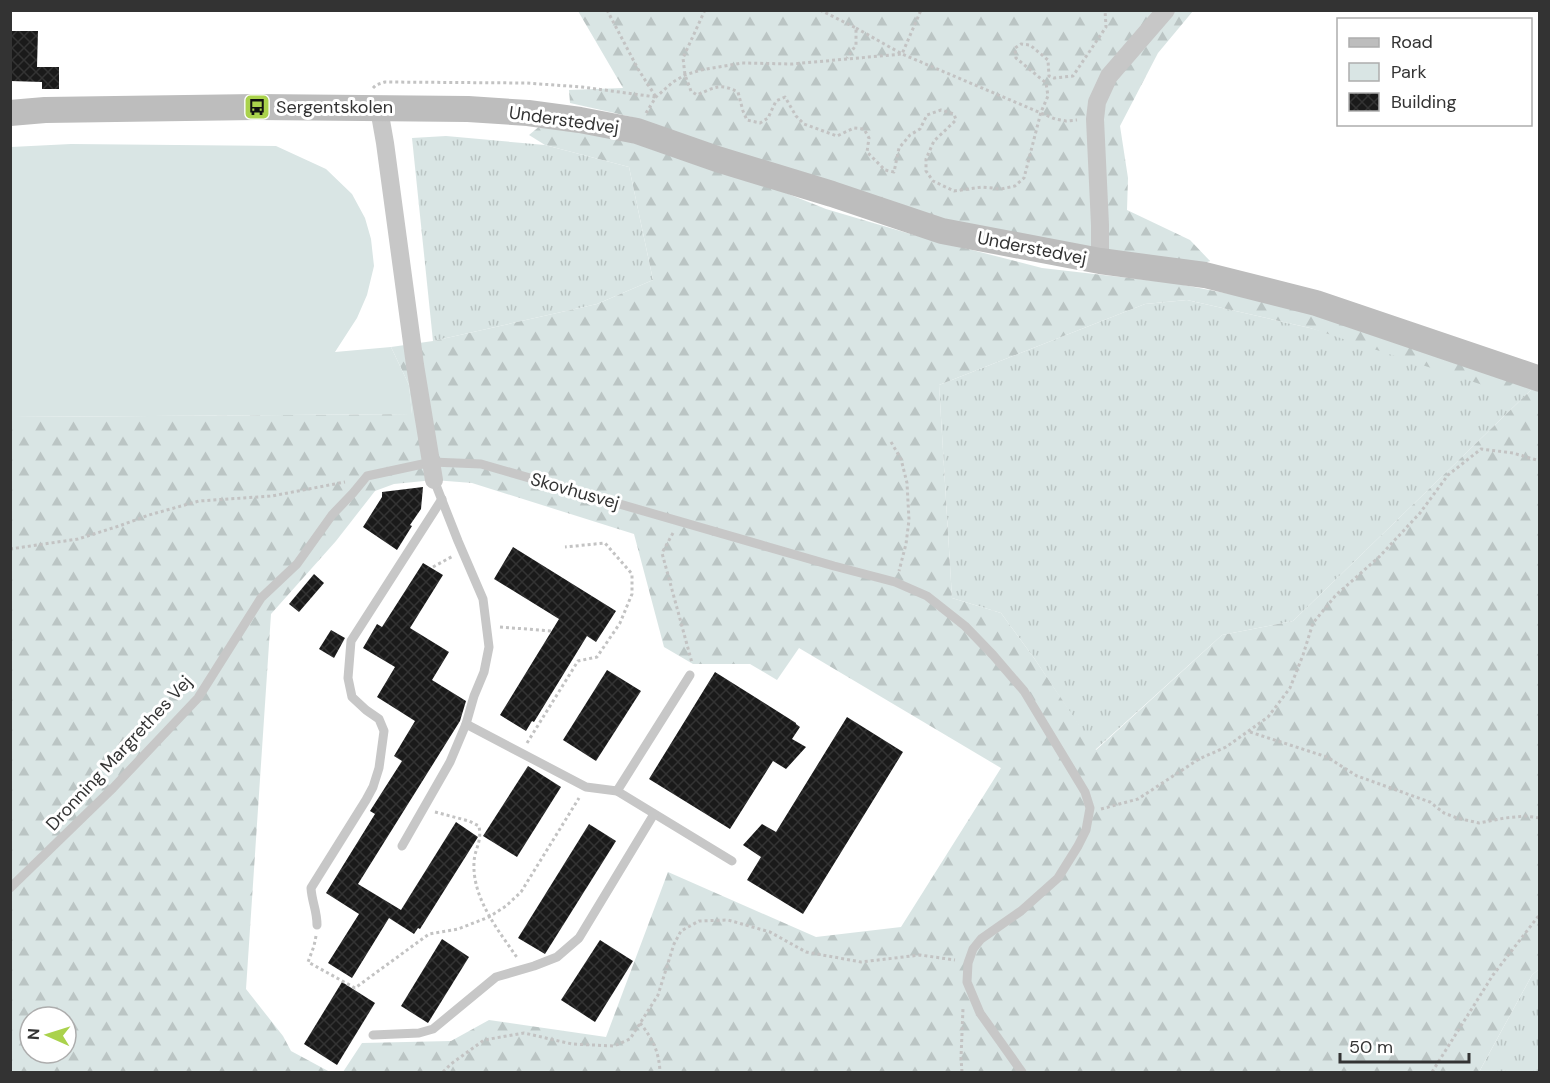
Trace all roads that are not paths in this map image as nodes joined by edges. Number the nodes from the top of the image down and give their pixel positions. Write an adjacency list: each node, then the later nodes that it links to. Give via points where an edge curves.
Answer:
1 (1166, 10): 4 (street, Understedvej, via 1109,76 1097,102)
2 (368, 108): 3 (street, Understedvej); 4 (street, Understedvej, via 528,113 637,131 942,231); 6 (street, via 387,155)
3 (10, 113)
4 (1100, 261): 5 (street, Understedvej, via 1205,275 1316,303)
5 (1539, 379)
6 (432, 462): 7 (lane, Skovhusvej); 8 (street); 19 (lane, Skovhusvej, via 481,464 895,582 927,596 965,626 1024,691 1085,792 1090,808 1086,830 1058,878 981,939 968,963 967,982 980,1013)
7 (367, 476): 16 (lane, Dronning Margrethes Vej, via 332,515 297,564 261,598 198,698)
8 (434, 480): 9 (lane)
9 (442, 499): 11 (lane, via 483,599 487,625 489,647 484,672); 17 (lane, via 351,641 348,678 352,697 380,719 383,743 373,787 311,888)
10 (690, 675): 12 (lane)
11 (466, 724): 12 (lane, via 586,787); 14 (lane, via 450,762)
12 (617, 790): 13 (lane)
13 (654, 814): 15 (lane); 18 (lane, via 579,938 558,957 496,977 433,1029)
14 (402, 846)
15 (732, 861)
16 (10, 888)
17 (317, 925)
18 (373, 1035)
19 (1022, 1072)

